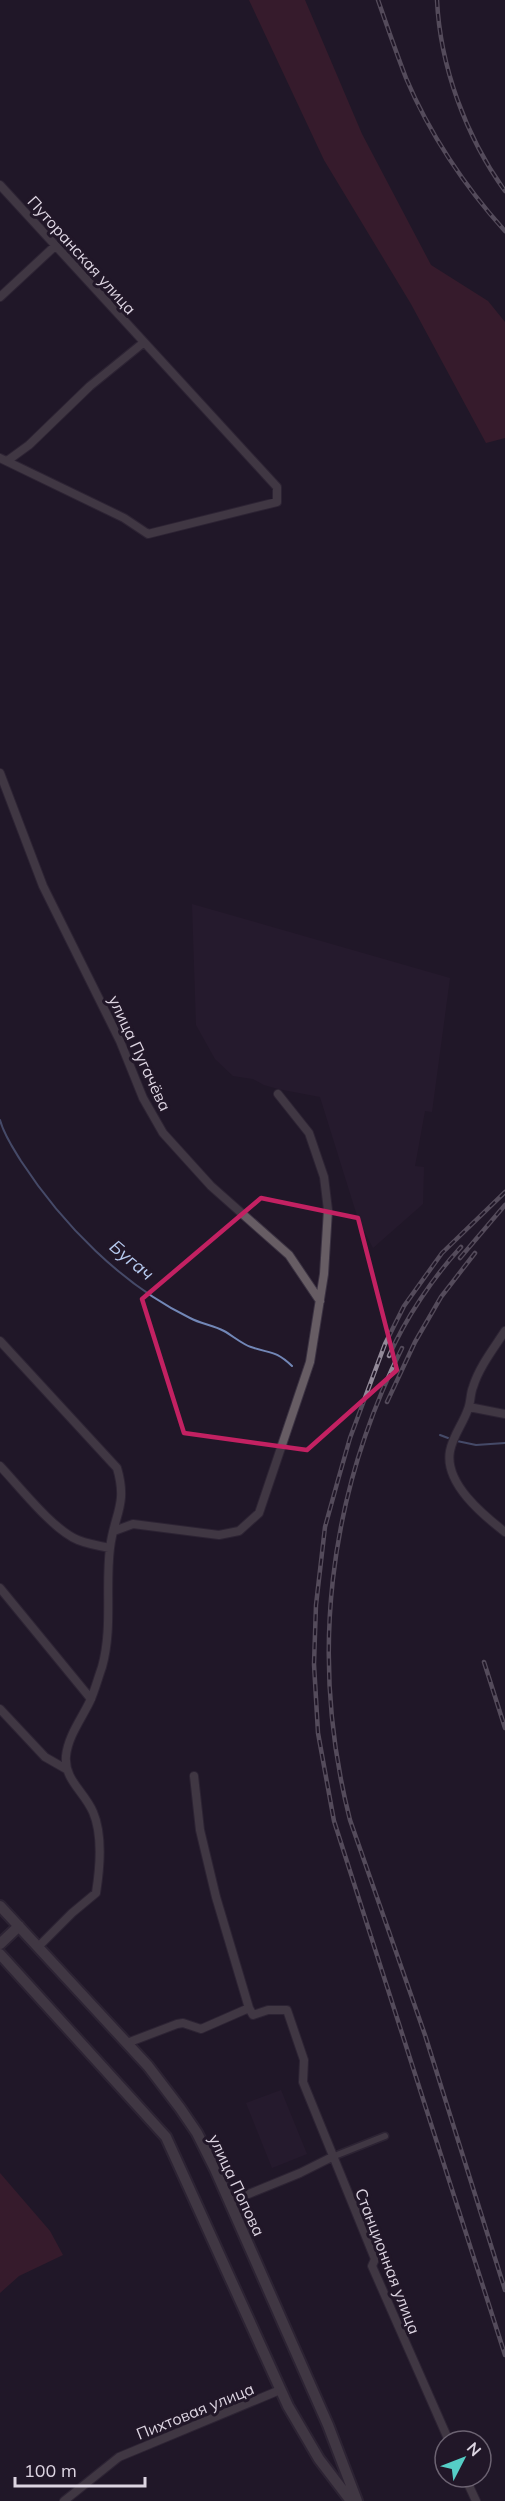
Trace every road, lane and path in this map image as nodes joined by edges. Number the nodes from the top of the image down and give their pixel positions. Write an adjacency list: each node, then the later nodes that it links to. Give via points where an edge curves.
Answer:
1 (0, 185): 2 (street, Путоранская улица)
2 (55, 246): 3 (street); 4 (street, Путоранская улица)
3 (0, 297)
4 (143, 343): 5 (street, via 90,386 29,445); 5 (street, Путоранская улица, via 277,487 277,502 148,534 124,518)
5 (4, 459)
6 (0, 773): 8 (street, улица Пугачёва, via 44,886 120,1041 143,1098 163,1132 211,1186 290,1255)
7 (278, 1094): 8 (street, via 309,1133 324,1177 328,1210)
8 (320, 1301): 14 (street, via 310,1362 259,1513 239,1531 219,1535 133,1524)
9 (505, 1331): 11 (street, via 477,1376)
10 (0, 1341): 14 (street, via 117,1468 121,1506)
11 (469, 1407): 12 (street); 15 (street, via 450,1454 452,1471 465,1495)
12 (505, 1414)
13 (0, 1466): 16 (street, via 70,1536)
14 (114, 1531): 16 (street)
15 (505, 1532)
16 (110, 1548): 18 (street, via 103,1663)
17 (0, 1588): 18 (street)
18 (91, 1699): 20 (street, via 71,1738)
19 (0, 1709): 20 (street, via 45,1757)
20 (66, 1770): 25 (street, via 97,1822 96,1893)
21 (194, 1776): 27 (street, via 200,1830)
22 (0, 1906): 23 (street, улица Попова)
23 (19, 1926): 24 (street); 25 (street, улица Попова)
24 (0, 1944)
25 (38, 1947): 28 (street, улица Попова)
26 (0, 1954): 32 (street, via 166,2137)
27 (249, 2008): 28 (street, via 201,2029 177,2024); 30 (street, Станционная улица, via 253,2014 287,2010 304,2060 303,2082)
28 (127, 2043): 31 (street, улица Попова, via 180,2108)
29 (385, 2136): 30 (street)
30 (332, 2157): 31 (street); 33 (street, Станционная улица, via 375,2259 372,2266)
31 (230, 2202): 36 (street, улица Попова, via 328,2425)
32 (280, 2390): 34 (street, Пихтовая улица, via 119,2457); 35 (street, via 319,2459)
33 (444, 2429)
34 (64, 2501)
35 (351, 2501)
36 (357, 2501)

